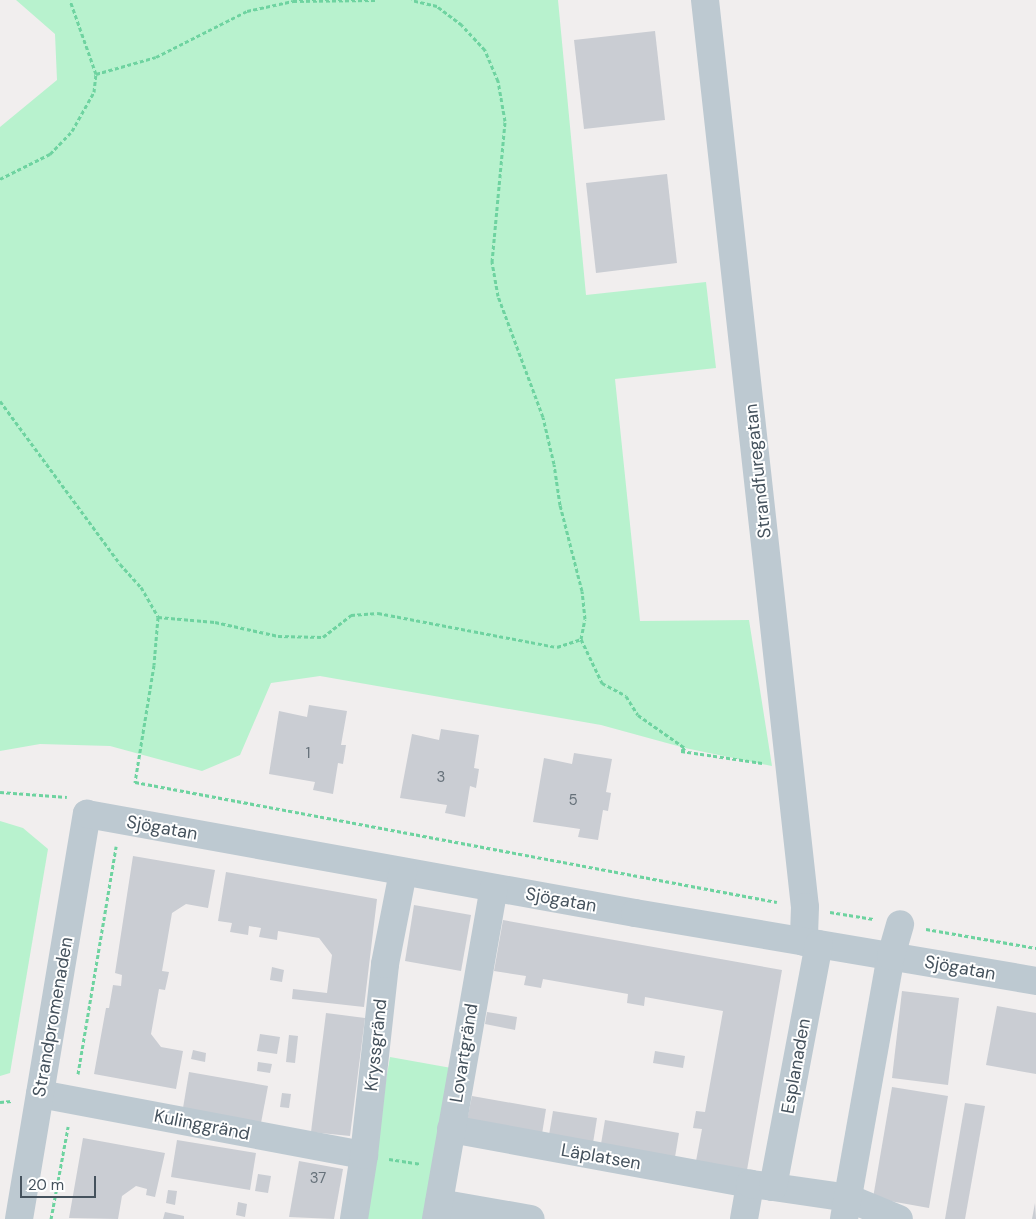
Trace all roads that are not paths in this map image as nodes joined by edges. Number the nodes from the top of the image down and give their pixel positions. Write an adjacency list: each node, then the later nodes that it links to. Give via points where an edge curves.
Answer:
1 (705, 0): 6 (street, Strandfuregatan)
2 (80, 806): 3 (street, Sjögatan); 9 (street, Strandpromenaden)
3 (403, 872): 4 (street, Sjögatan); 11 (street, Kryssgränd, via 385,964)
4 (494, 888): 6 (street, Sjögatan); 10 (street, Lovartgränd)
5 (900, 924): 7 (street)
6 (811, 943): 7 (street, Sjögatan); 12 (street, Esplanaden)
7 (891, 956): 8 (street, Sjögatan); 13 (street)
8 (1036, 981)
9 (40, 1094): 11 (street, Kulinggränd); 15 (street, Strandpromenaden)
10 (451, 1129): 12 (street, Läplatsen); 14 (street, Lovartgränd)
11 (364, 1155): 16 (street, Kryssgränd)
12 (762, 1186): 13 (street); 18 (street, Esplanaden)
13 (846, 1209): 19 (street)
14 (437, 1211): 17 (street)
15 (19, 1219)
16 (354, 1219)
17 (530, 1219)
18 (744, 1219)
19 (898, 1219)

